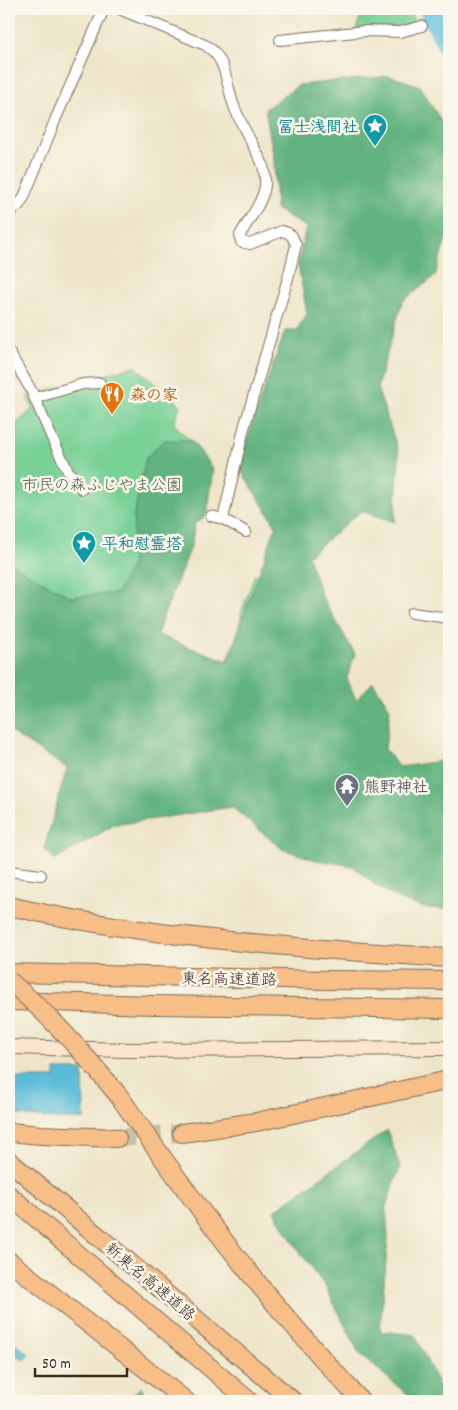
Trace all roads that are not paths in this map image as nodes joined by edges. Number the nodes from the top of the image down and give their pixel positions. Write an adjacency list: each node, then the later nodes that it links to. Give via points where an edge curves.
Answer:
1 (104, 9): 5 (street, via 24,197)
2 (119, 9): 11 (street, via 205,45 216,54 228,79 233,105 265,174 262,197 240,234 241,242 250,244 282,232 292,236 296,245 244,428)
3 (422, 26): 4 (street, via 400,32 365,31)
4 (280, 40)
5 (9, 212)
6 (9, 352): 8 (street)
7 (100, 383): 8 (street, via 83,384)
8 (35, 398): 9 (street, via 68,471)
9 (82, 489)
10 (212, 516): 11 (street)
11 (223, 519): 12 (street)
12 (246, 532)
13 (412, 614): 14 (street)
14 (449, 618)
15 (9, 871): 16 (street)
16 (41, 875)
17 (9, 906): 18 (highway, via 170,934)
18 (449, 958)
19 (9, 972): 21 (highway, 東名高速道路)
20 (9, 981): 36 (highway, bridge, via 91,1062 239,1260)
21 (449, 981)
22 (9, 1001): 23 (highway, 東名高速道路)
23 (449, 1009)
24 (9, 1047): 25 (street, via 127,1050)
25 (449, 1048)
26 (449, 1080): 28 (highway, via 256,1122)
27 (9, 1132): 29 (highway)
28 (182, 1133)
29 (117, 1138)
30 (9, 1161): 35 (highway, 新東名高速道路)
31 (9, 1195): 34 (highway, 新東名高速道路)
32 (9, 1261): 33 (highway)
33 (186, 1401)
34 (249, 1401)
35 (293, 1401)
36 (361, 1401)

